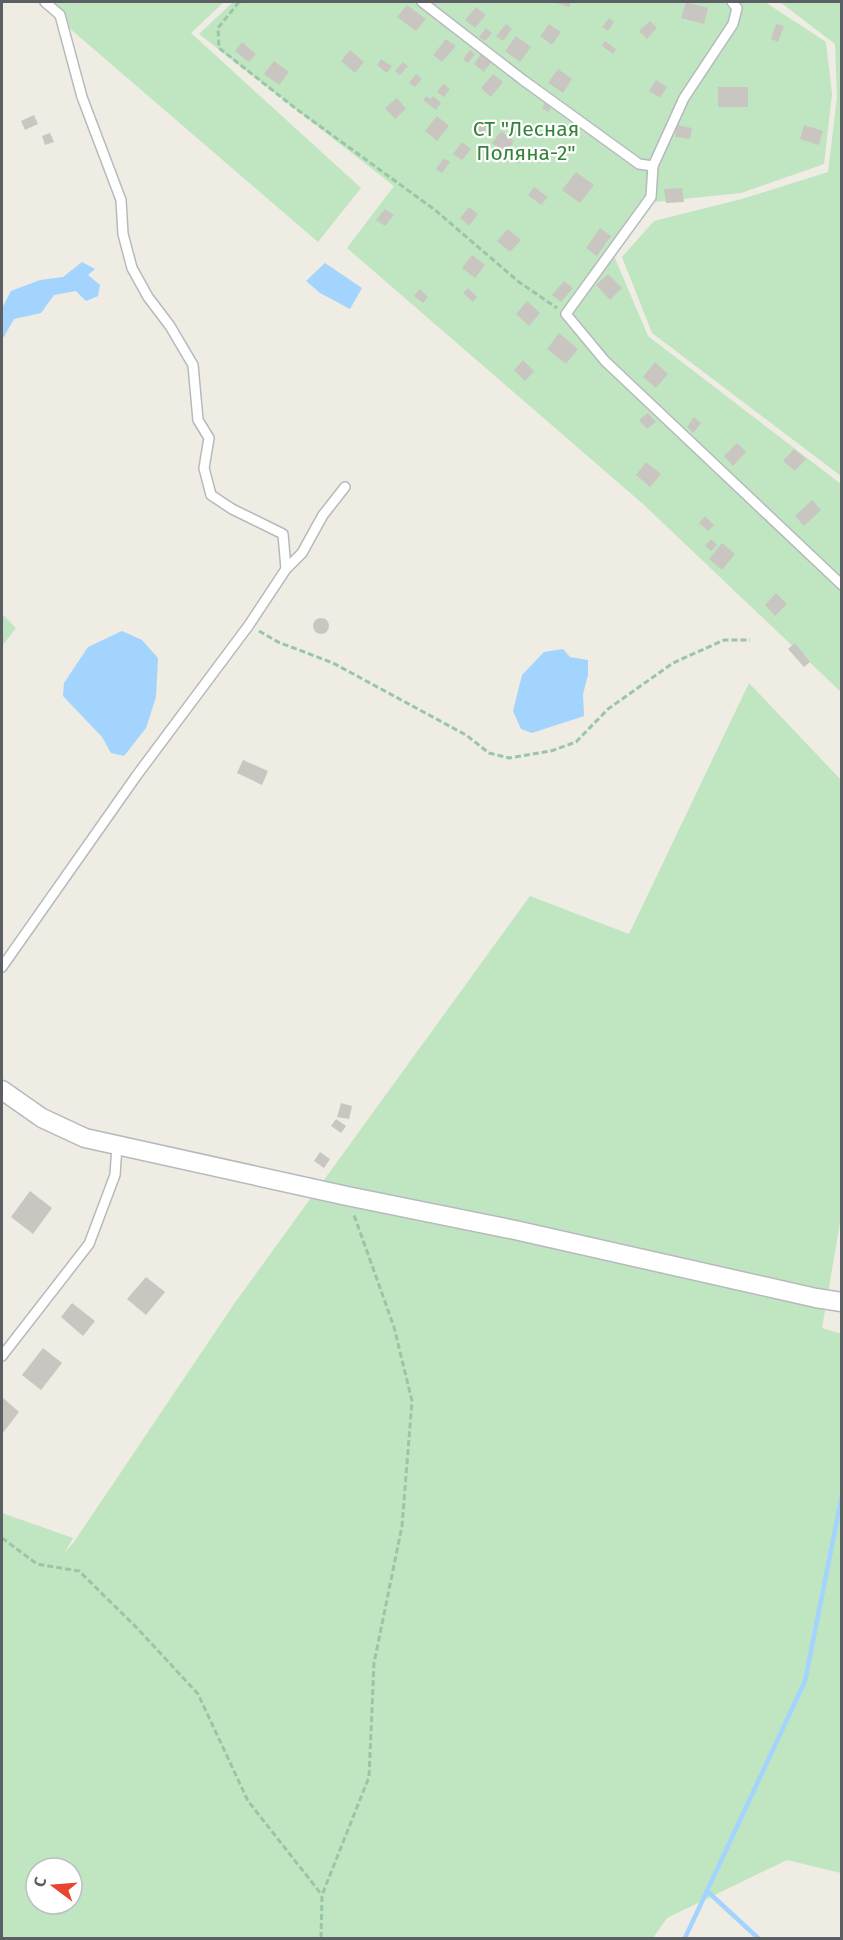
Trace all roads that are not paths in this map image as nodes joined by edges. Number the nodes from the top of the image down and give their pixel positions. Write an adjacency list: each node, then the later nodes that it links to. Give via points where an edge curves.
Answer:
1 (45, 2): 6 (lane, via 60,15 82,98 121,200 123,234 132,268 193,365 198,420 209,438 204,468 211,495 283,534)
2 (422, 2): 4 (lane, via 629,157 639,164)
3 (732, 2): 4 (lane, via 736,8 733,24 684,98)
4 (654, 166): 7 (lane, via 651,197 566,314 604,361)
5 (345, 487): 6 (lane, via 323,515 302,554)
6 (286, 569): 8 (lane)
7 (842, 585)
8 (2, 967)
9 (2, 1090): 10 (street, via 42,1118 85,1138)
10 (117, 1146): 11 (street); 12 (lane, via 115,1175 89,1244)
11 (842, 1302)
12 (2, 1356)

